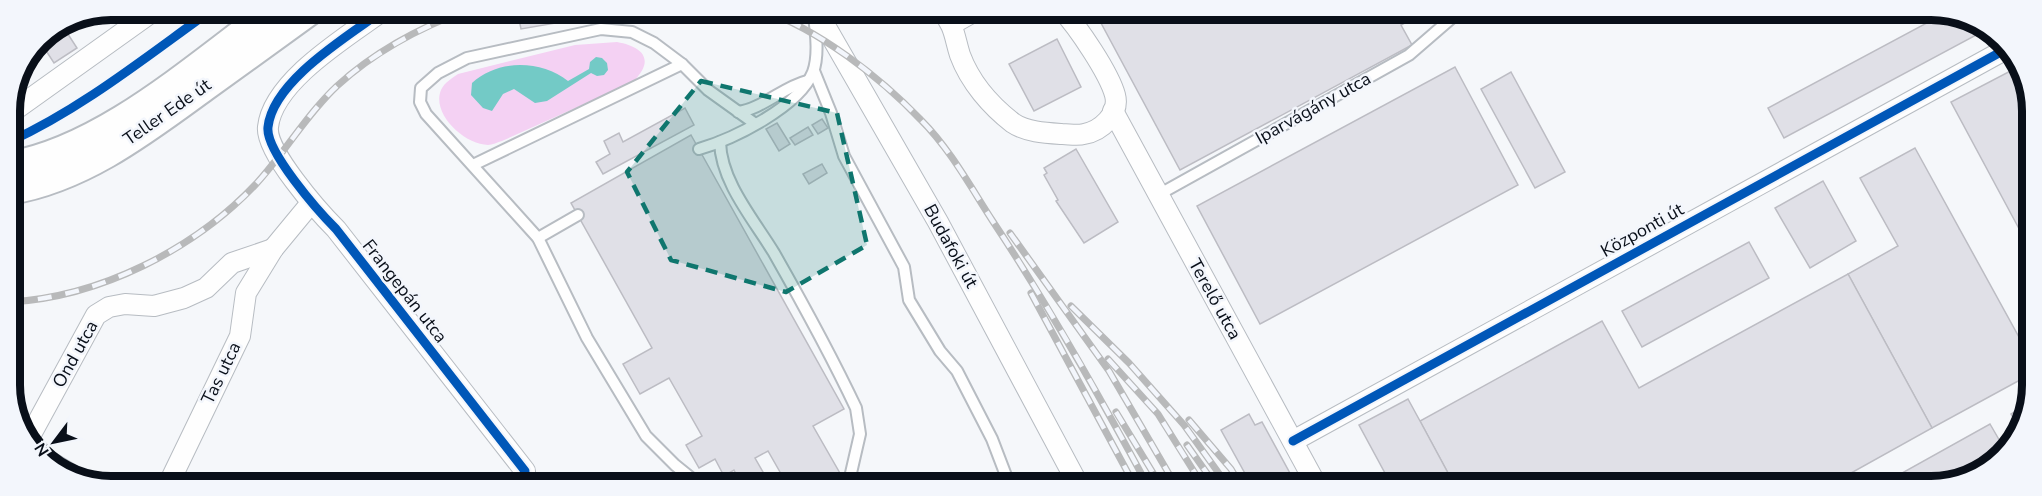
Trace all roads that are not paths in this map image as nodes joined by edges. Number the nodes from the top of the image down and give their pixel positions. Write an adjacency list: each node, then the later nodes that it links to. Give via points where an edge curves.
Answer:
1 (141, 20): 14 (street)
2 (260, 20): 20 (main road, Teller Ede út, via 97,136 61,152)
3 (297, 20): 22 (main road, Teller Ede út, via 138,135 83,166)
4 (370, 20): 24 (street, Frangepán utca, via 294,80 278,102 268,128 279,157)
5 (816, 20): 12 (lane)
6 (821, 20): 35 (street, Budafoki út, via 938,222)
7 (948, 20): 15 (street, via 977,86 1016,125 1040,133 1083,135 1100,129)
8 (1071, 20): 15 (street, Terelő utca, via 1115,96)
9 (1449, 20): 23 (lane, Iparvágány utca, via 1408,55)
10 (2001, 52): 29 (street, Központi út)
11 (682, 64): 16 (lane); 21 (lane); 21 (lane, via 632,32 601,30 467,58 438,73 421,88 420,102 426,114)
12 (814, 70): 13 (lane); 34 (lane, via 844,156 904,267 909,300 957,371)
13 (808, 81): 16 (lane, via 792,85 748,111); 17 (lane, via 788,103)
14 (20, 106)
15 (1113, 111): 23 (street, Terelő utca)
16 (738, 112): 17 (lane)
17 (754, 123): 18 (lane)
18 (720, 142): 19 (lane); 33 (lane, via 720,155 729,178 856,408 860,434)
19 (699, 149)
20 (20, 163)
21 (473, 165): 26 (lane)
22 (20, 187)
23 (1158, 195): 29 (street, Terelő utca)
24 (311, 203): 27 (street, Tas utca); 30 (street, Frangepán utca, via 336,229)
25 (578, 215): 26 (lane)
26 (538, 238): 32 (lane, via 587,338 646,436)
27 (273, 249): 28 (street, Ond utca, via 232,263 206,288 184,298 154,306 109,307 96,315); 31 (street, Tas utca, via 246,293 240,336)
28 (32, 432)
29 (1293, 441): 36 (street, Terelő utca)
30 (525, 471)
31 (172, 476)
32 (689, 476)
33 (850, 476)
34 (1006, 476)
35 (1074, 476)
36 (1312, 476)

